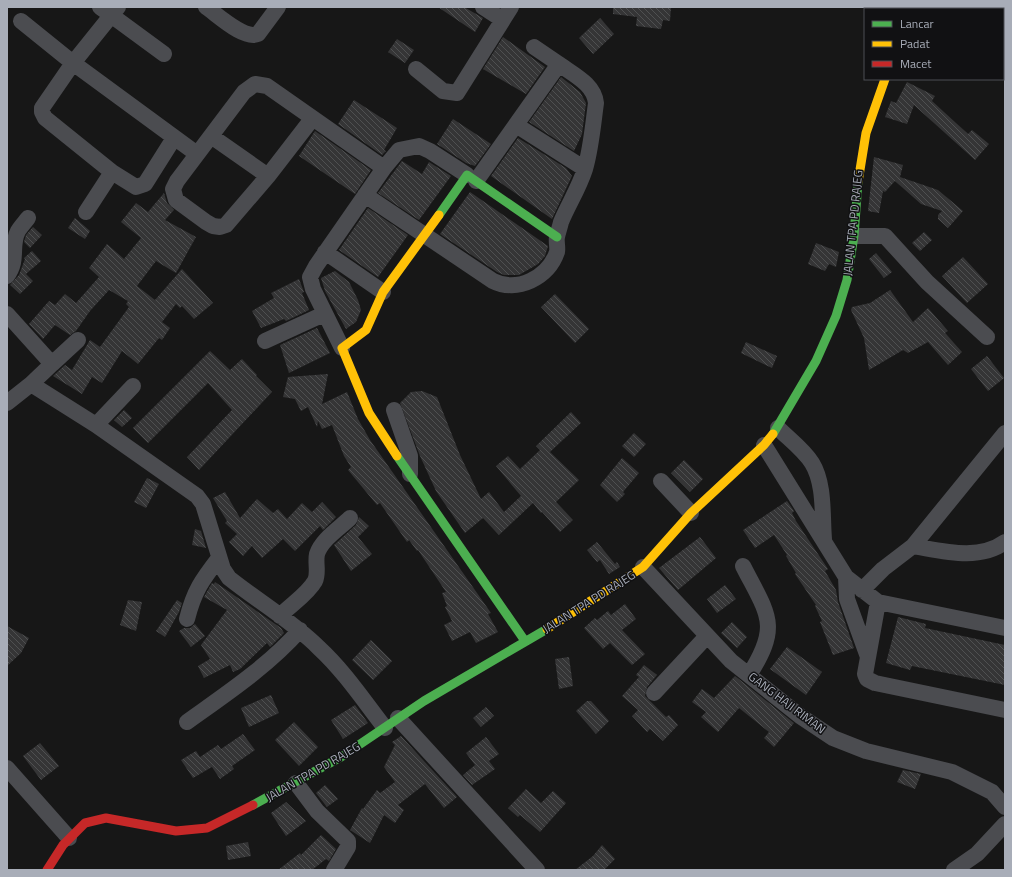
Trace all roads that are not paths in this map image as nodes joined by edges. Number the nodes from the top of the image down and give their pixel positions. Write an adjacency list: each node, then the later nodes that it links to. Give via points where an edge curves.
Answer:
1 (206, 7): 2 (street, via 244,34 254,36)
2 (278, 7)
3 (483, 7): 5 (street)
4 (110, 10): 8 (street); 9 (street)
5 (507, 14): 11 (street, via 457,93 443,91)
6 (21, 21): 9 (street)
7 (534, 47): 10 (street)
8 (164, 54)
9 (73, 63): 16 (street); 20 (street, via 42,108 42,112 45,118)
10 (559, 64): 14 (street); 19 (street, via 591,88 595,94 596,103)
11 (416, 69)
12 (885, 80): 27 (street, JALAN TPA PD RAJEG, via 870,117 859,168)
13 (312, 119): 15 (street, via 267,86 255,84 244,92); 18 (street); 21 (street)
14 (516, 125): 19 (street); 22 (street)
15 (211, 136): 17 (street); 21 (street)
16 (174, 138): 17 (street); 20 (street, via 149,178 140,187 132,186)
17 (198, 154): 21 (street, via 173,189 176,200 212,226 226,225)
18 (384, 168): 22 (street, via 400,150 419,146); 23 (street)
19 (585, 169): 28 (street)
20 (112, 172): 24 (street)
21 (268, 176)
22 (472, 178): 26 (street); 28 (street)
23 (365, 195): 26 (street); 29 (street)
24 (86, 212)
25 (28, 218): 30 (street, via 18,231 14,248 15,261)
26 (423, 234): 28 (street, via 493,281 513,286 531,281 544,272 553,261 557,250); 31 (street)
27 (854, 236): 34 (street, via 885,236 927,282); 44 (street, JALAN TPA PD RAJEG, via 848,280 836,316 816,361)
28 (557, 237)
29 (325, 252): 31 (street); 33 (street, via 310,277)
30 (7, 276)
31 (382, 292): 37 (street, via 366,330)
32 (7, 314): 38 (street)
33 (324, 314): 36 (street); 37 (street)
34 (987, 337)
35 (78, 340): 38 (street)
36 (265, 341)
37 (342, 348): 47 (street, via 369,413)
38 (52, 364): 39 (street)
39 (31, 384): 41 (street); 43 (street)
40 (133, 386): 43 (street)
41 (7, 403)
42 (394, 410): 47 (street, via 410,456)
43 (96, 425): 54 (street, via 191,491 204,504)
44 (778, 428): 46 (street, JALAN TPA PD RAJEG); 52 (street, via 812,463 816,473 821,495)
45 (1005, 434): 53 (street)
46 (764, 445): 49 (street, JALAN TPA PD RAJEG); 52 (street)
47 (410, 474): 65 (street)
48 (661, 481): 49 (street)
49 (691, 513): 56 (street, JALAN TPA PD RAJEG)
50 (350, 518): 60 (street, via 320,548 314,583)
51 (1005, 542): 53 (street, via 996,549 973,553)
52 (824, 543): 57 (street)
53 (913, 546): 58 (street, via 883,569)
54 (219, 558): 60 (street, via 230,578); 61 (street, via 199,585 192,599)
55 (743, 566): 67 (street, via 769,623 766,646)
56 (643, 567): 64 (street, GANG HAJI RIMAN); 65 (street, JALAN TPA PD RAJEG, via 591,602)
57 (846, 577): 58 (street); 66 (street, via 847,599)
58 (862, 590): 59 (street)
59 (878, 602): 62 (street); 66 (street)
60 (280, 616): 63 (street)
61 (188, 619)
62 (1005, 628)
63 (300, 630): 70 (street, via 254,673); 71 (street)
64 (707, 636): 67 (street, GANG HAJI RIMAN); 68 (street)
65 (525, 641): 71 (street, JALAN TPA PD RAJEG, via 424,700)
66 (868, 657): 69 (street, via 864,674 875,683)
67 (749, 675): 74 (street, GANG HAJI RIMAN, via 800,716 833,738 866,751 952,772 992,792)
68 (654, 693)
69 (1005, 710)
70 (187, 722)
71 (392, 723): 73 (street, JALAN TPA PD RAJEG); 79 (street, via 435,756)
72 (7, 768): 76 (street)
73 (296, 783): 76 (street, JALAN TPA PD RAJEG, via 207,828 176,831 106,818 85,823); 78 (street, via 317,811 348,841 348,846)
74 (1005, 807)
75 (1005, 824): 80 (street, via 977,854)
76 (69, 838): 77 (street, JALAN TPA PD RAJEG)
77 (47, 870)
78 (334, 870)
79 (537, 870)
80 (954, 870)

